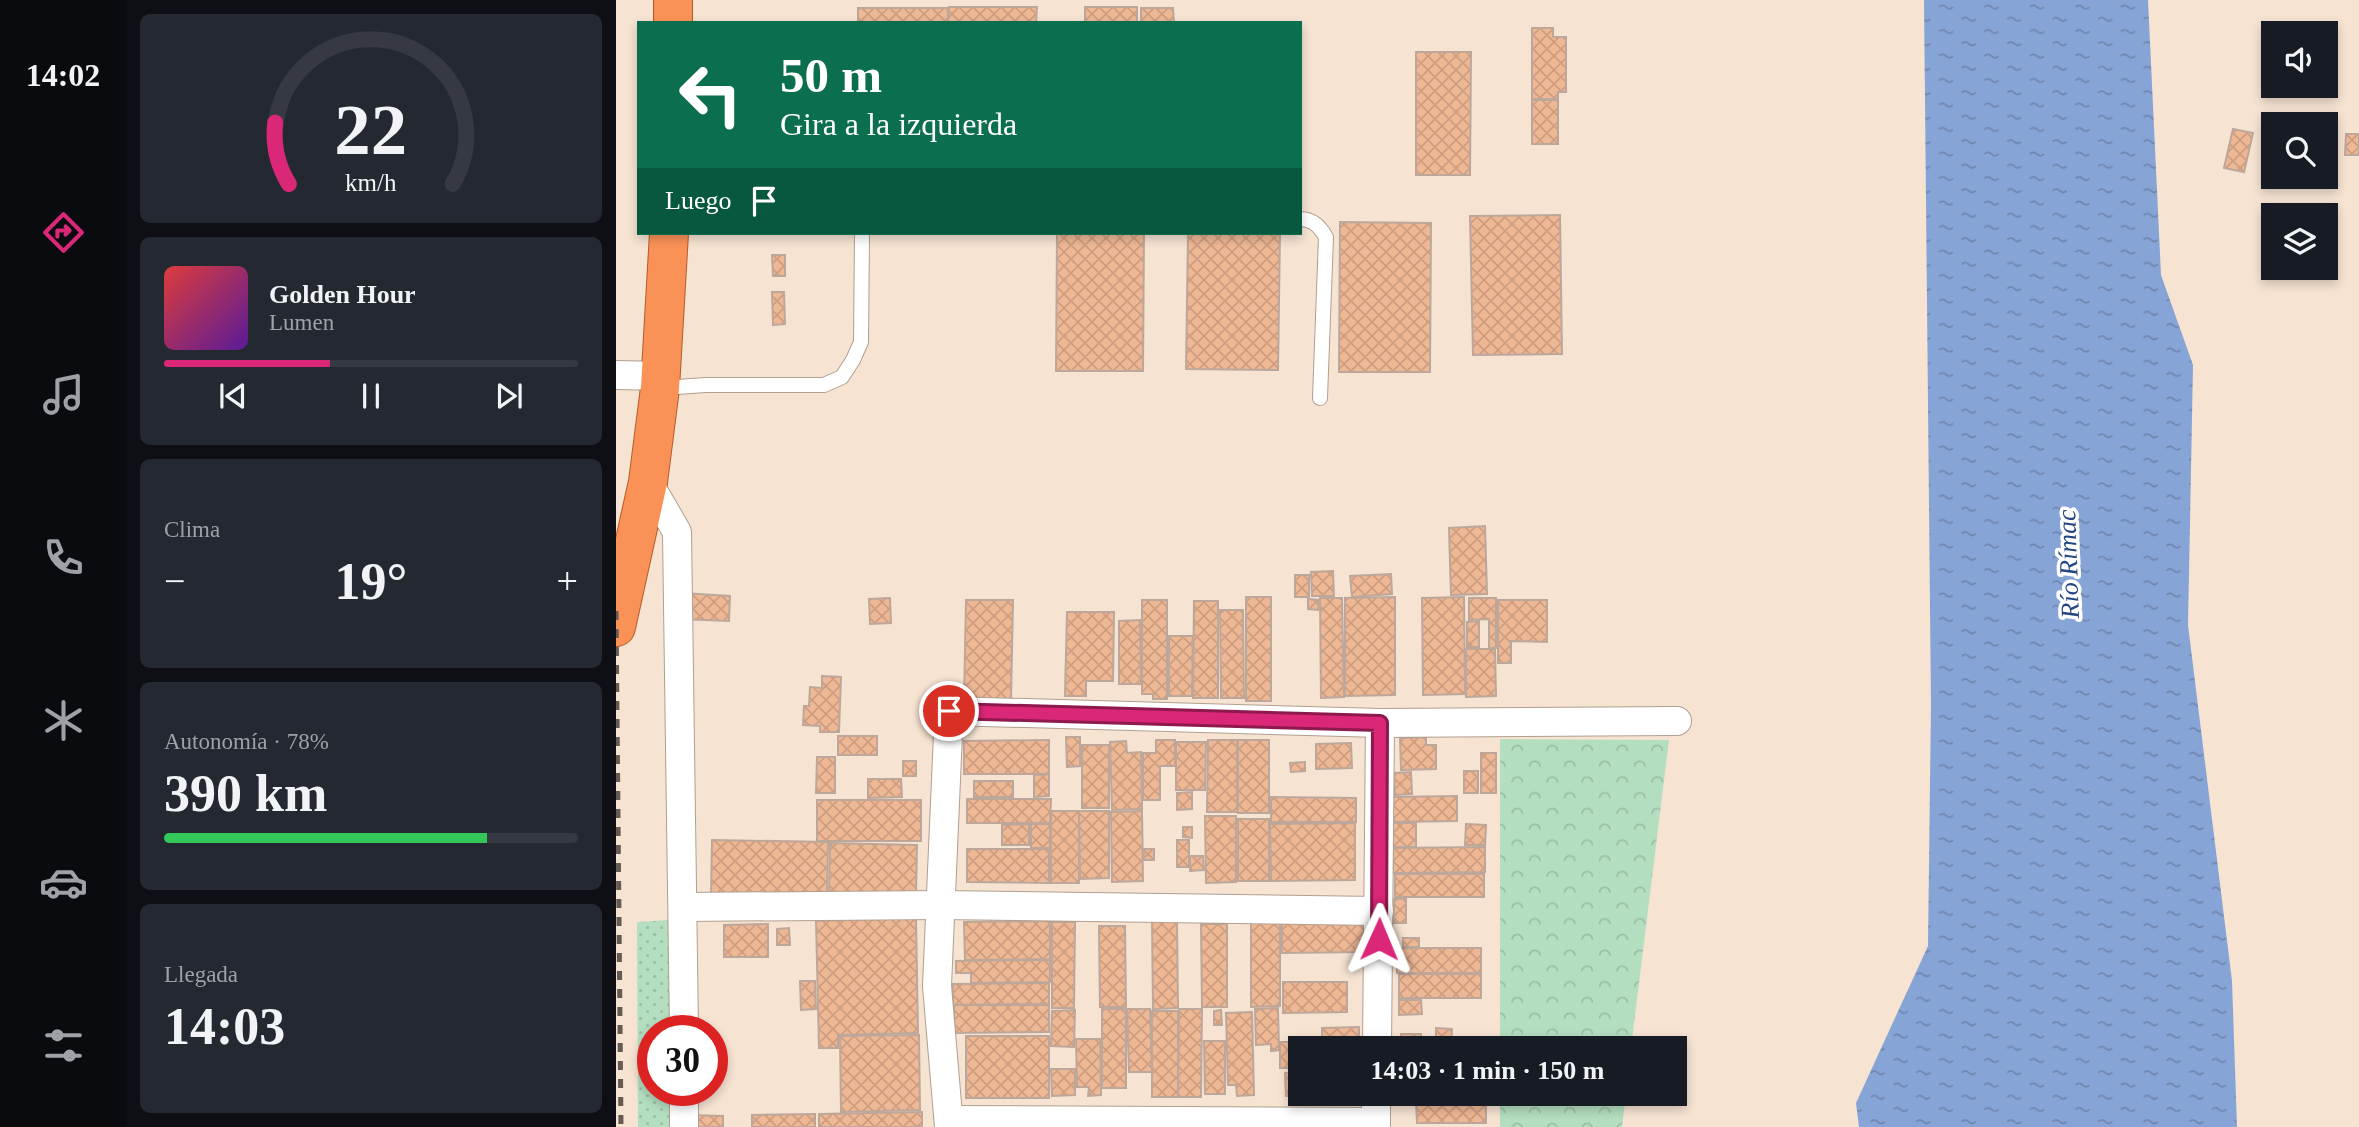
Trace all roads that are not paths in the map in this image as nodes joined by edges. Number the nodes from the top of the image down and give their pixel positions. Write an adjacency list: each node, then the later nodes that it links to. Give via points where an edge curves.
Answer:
1 (673, 0): 2 (highway)
2 (673, 21)
3 (1302, 219): 8 (lane, via 1320,227 1326,237)
4 (669, 235): 7 (highway)
5 (862, 235): 7 (lane, via 861,342 842,377 824,385)
6 (616, 375): 7 (street)
7 (661, 382): 9 (highway)
8 (1320, 398)
9 (648, 482): 10 (highway); 14 (street, via 677,532)
10 (616, 627)
11 (1677, 721): 12 (street)
12 (1380, 723): 13 (street, via 949,711); 15 (street)
13 (940, 905): 14 (street); 15 (street); 20 (street, via 937,986)
14 (683, 907): 16 (street)
15 (1380, 911): 17 (street)
16 (684, 1015)
17 (1377, 1036)
18 (684, 1106): 22 (street)
19 (1376, 1106): 21 (street)
20 (949, 1123): 21 (street)
21 (1376, 1124)
22 (684, 1127)

